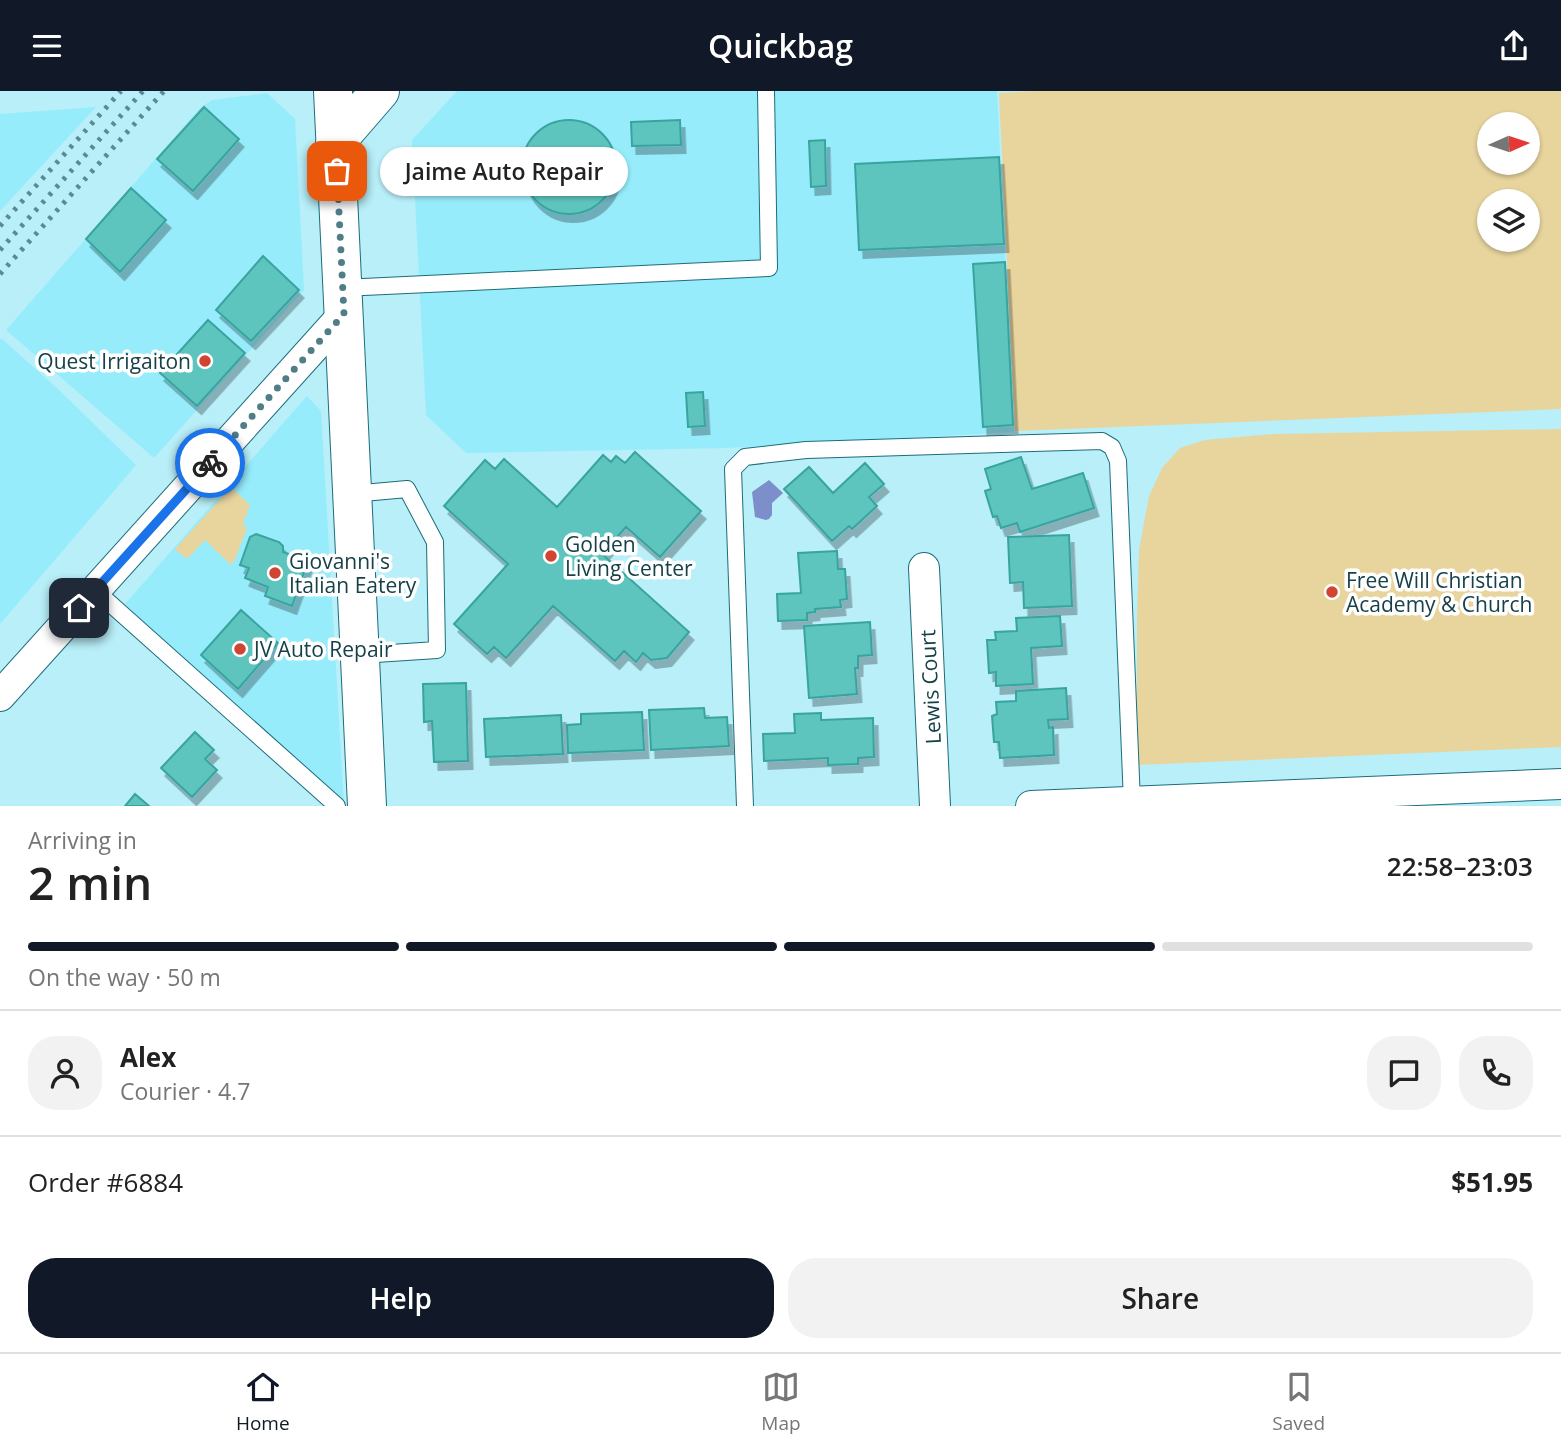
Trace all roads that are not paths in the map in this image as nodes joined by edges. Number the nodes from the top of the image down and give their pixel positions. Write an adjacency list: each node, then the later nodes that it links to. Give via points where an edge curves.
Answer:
1 (333, 91): 4 (street)
2 (380, 91): 4 (street)
3 (766, 91): 5 (lane, via 769,268)
4 (335, 143): 5 (street)
5 (343, 301): 6 (street); 8 (street)
6 (352, 494): 9 (street); 9 (lane, via 407,489 435,542 438,650)
7 (924, 568): 17 (street, Lewis Court)
8 (95, 590): 10 (street); 14 (lane)
9 (360, 655): 15 (street)
10 (0, 696)
11 (1561, 784): 12 (street)
12 (1498, 796): 13 (street)
13 (1125, 803): 16 (lane, via 1118,461 1112,447 1102,441 806,450 745,457 733,469); 18 (street)
14 (337, 806)
15 (367, 806)
16 (745, 806)
17 (935, 806)
18 (1031, 806)

